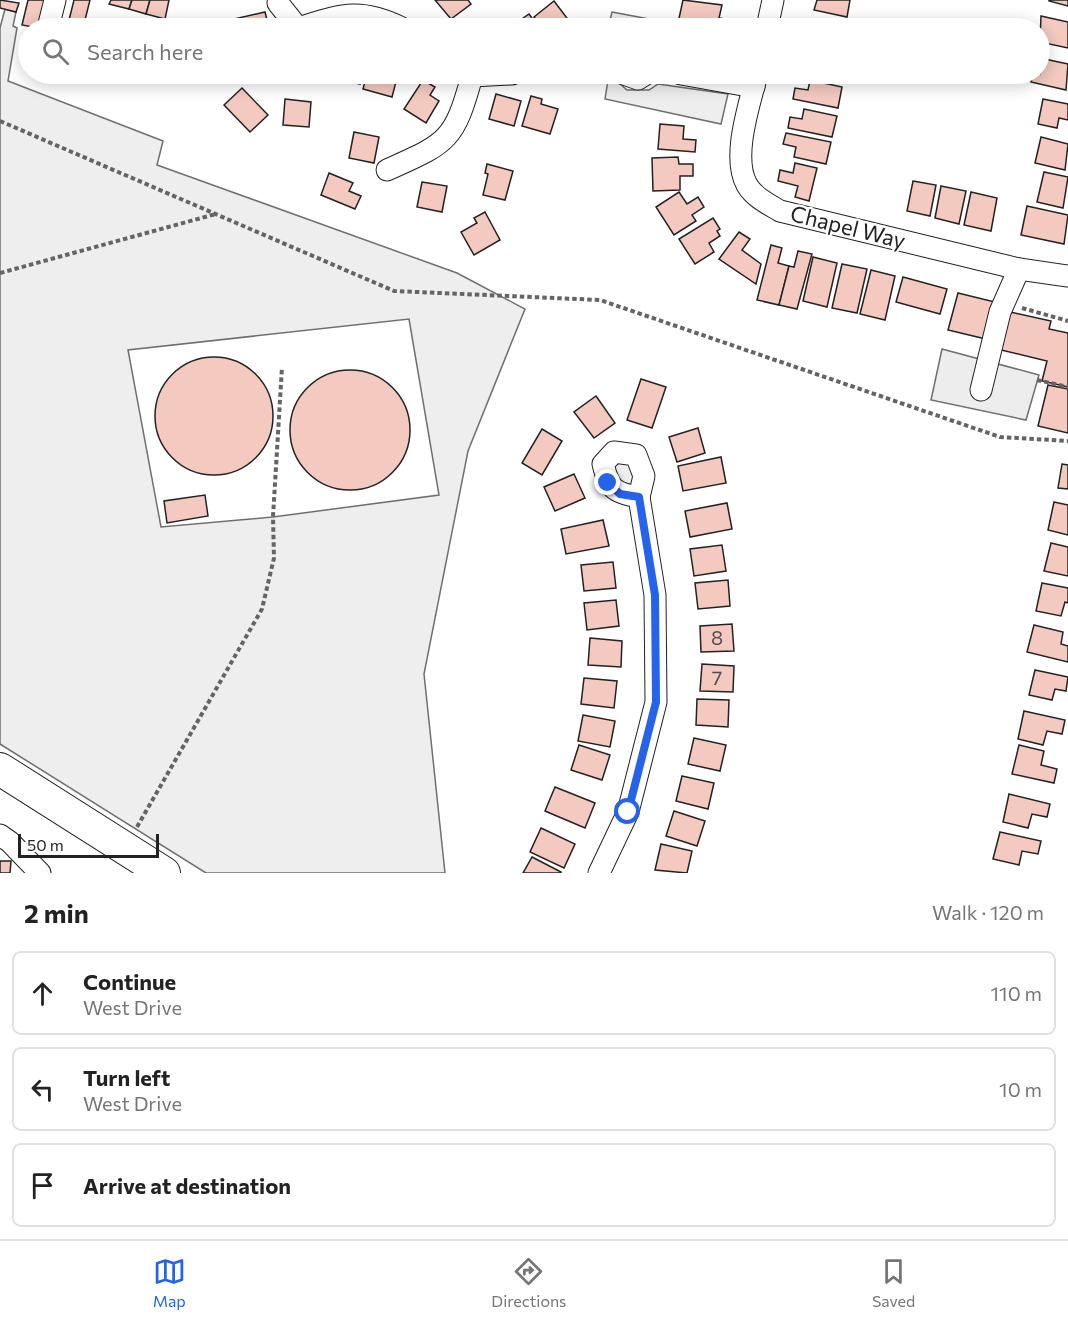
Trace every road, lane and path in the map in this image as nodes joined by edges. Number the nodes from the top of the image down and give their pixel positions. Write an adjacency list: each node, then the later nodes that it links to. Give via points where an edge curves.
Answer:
1 (55, 0): 4 (street)
2 (773, 0): 8 (street)
3 (278, 3): 5 (street)
4 (50, 18)
5 (290, 18)
6 (333, 18): 7 (street, via 372,15)
7 (379, 18)
8 (769, 18)
9 (468, 84): 12 (street, via 452,131 436,148)
10 (754, 84): 14 (street, Chapel Way, via 741,146 741,167 747,185 761,200 780,211)
11 (0, 121): 13 (path)
12 (387, 170)
13 (216, 214): 15 (path); 23 (path, via 394,291 600,300 1000,437)
14 (1019, 269): 16 (street, Chapel Way); 17 (street)
15 (0, 273)
16 (1068, 276)
17 (1004, 303): 18 (path); 22 (street)
18 (1068, 321)
19 (282, 367): 27 (path, via 274,558 262,609)
20 (1037, 380): 21 (path)
21 (1068, 387)
22 (981, 390)
23 (1068, 441)
24 (639, 497): 30 (street, via 655,595 656,702 628,812)
25 (0, 769): 27 (highway)
26 (0, 835): 29 (street)
27 (124, 848): 28 (highway)
28 (159, 872)
29 (40, 873)
30 (599, 873)

